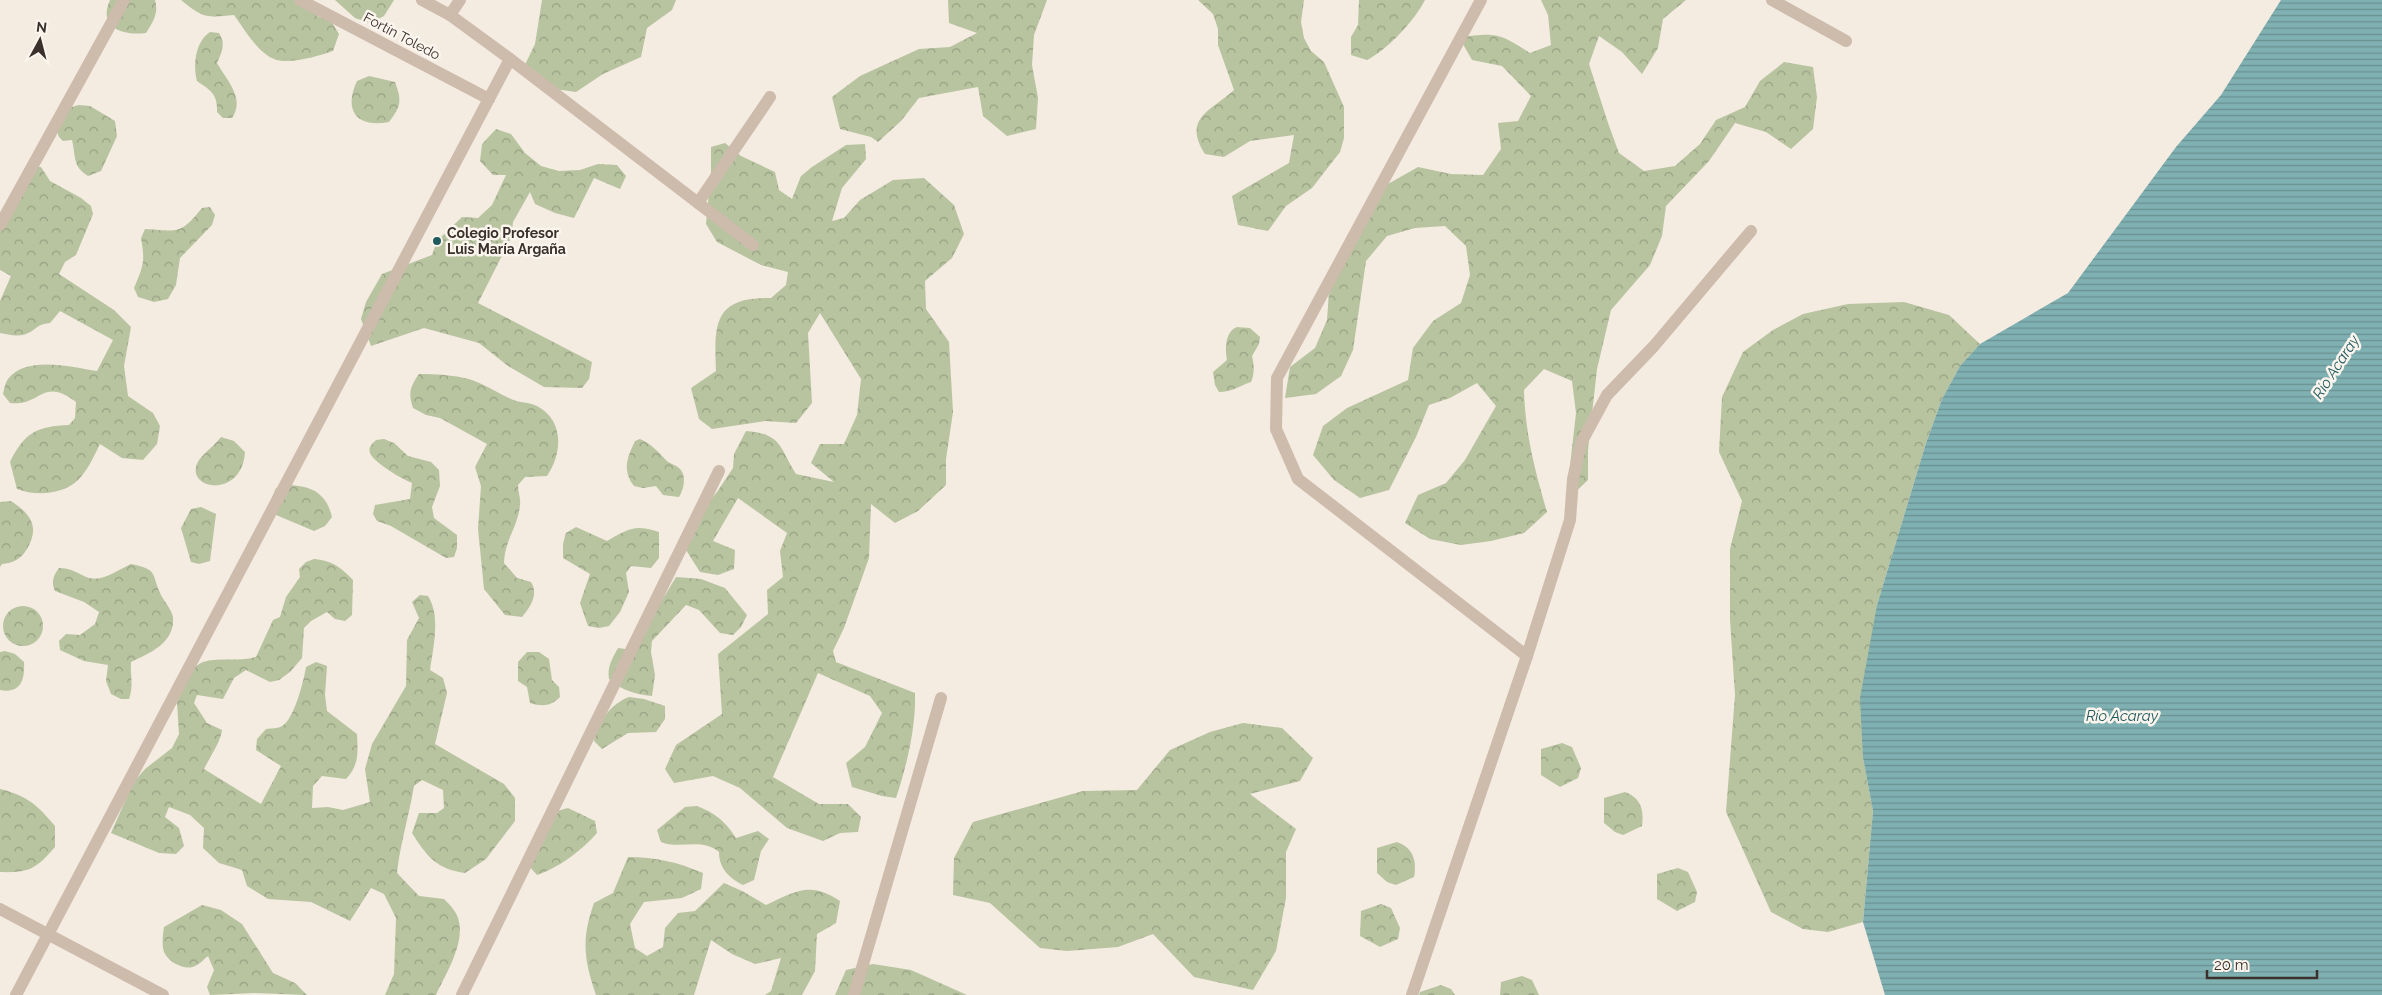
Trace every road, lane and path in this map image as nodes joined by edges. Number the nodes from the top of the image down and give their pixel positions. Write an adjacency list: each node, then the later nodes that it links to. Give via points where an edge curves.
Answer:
1 (124, 0): 14 (street)
2 (300, 0): 12 (street, Fortín Toledo)
3 (422, 0): 8 (street)
4 (460, 0): 8 (street)
5 (1481, 0): 18 (street, via 1277,378 1276,428 1298,479)
6 (1772, 0): 7 (street)
7 (1788, 4): 9 (street)
8 (450, 15): 10 (street)
9 (1846, 41)
10 (510, 59): 12 (street); 13 (street)
11 (770, 96): 13 (street)
12 (489, 99): 21 (street)
13 (698, 203): 16 (street)
14 (0, 225)
15 (1751, 231): 18 (street, via 1654,346 1607,396 1581,443 1573,479 1570,520)
16 (753, 245)
17 (719, 471): 24 (street)
18 (1527, 656): 26 (street)
19 (941, 698): 25 (street)
20 (0, 909): 21 (street)
21 (48, 934): 22 (street); 23 (street)
22 (16, 995)
23 (164, 995)
24 (462, 995)
25 (854, 995)
26 (1412, 995)

